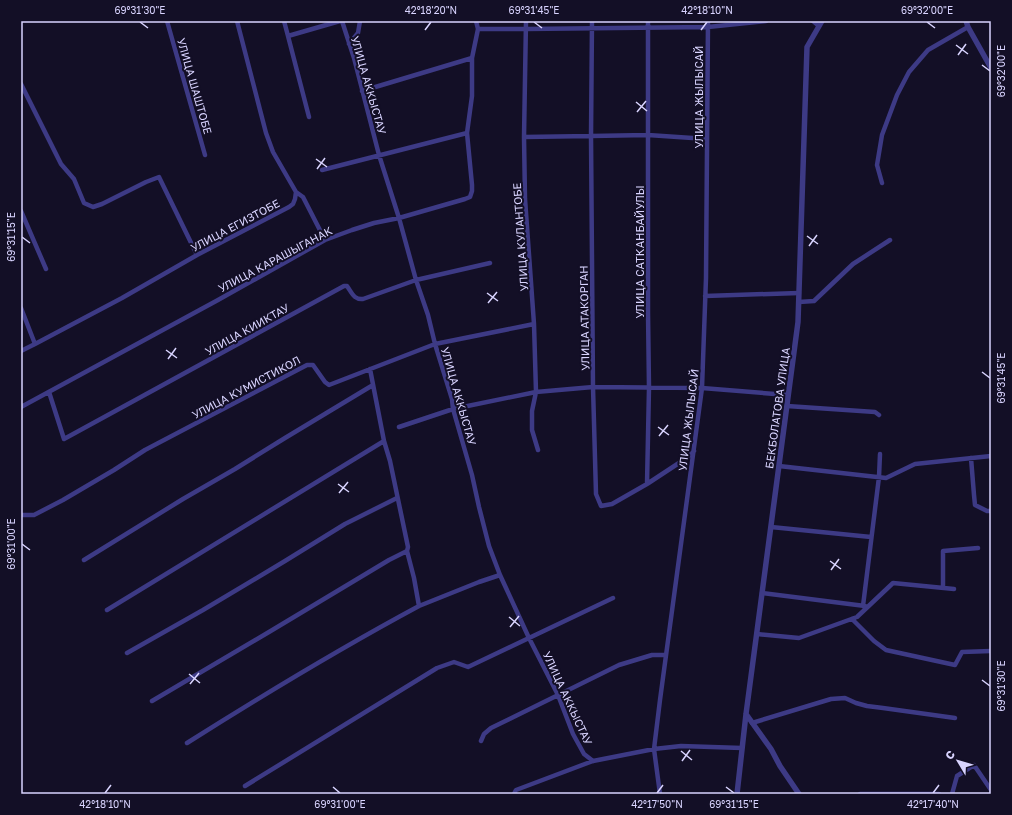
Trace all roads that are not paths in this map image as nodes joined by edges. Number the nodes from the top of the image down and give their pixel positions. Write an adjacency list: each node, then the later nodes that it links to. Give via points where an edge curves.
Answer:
1 (167, 21): 32 (street, УЛИЦА ШАШТОБЕ)
2 (237, 21): 36 (street, via 266,133 273,152)
3 (284, 21): 20 (street)
4 (341, 21): 20 (street); 21 (street, УЛИЦА АККЫСТАУ)
5 (360, 21): 21 (street, via 358,33)
6 (476, 21): 18 (street, УЛИЦА КАРАШЫГАНАК)
7 (526, 21): 19 (street, УЛИЦА КУЛАНТОБЕ)
8 (592, 21): 16 (street, УЛИЦА АТАКОРГАН)
9 (648, 21): 17 (street, УЛИЦА САТКАНБАЙУЛЫ)
10 (708, 21): 15 (street, УЛИЦА ЖЫЛЫСАЙ)
11 (766, 21): 15 (street)
12 (813, 21): 13 (street)
13 (821, 23): 45 (street, БЕКБОЛАТОВА УЛИЦА, via 806,47)
14 (967, 24): 23 (street); 35 (street, via 928,50 909,72 882,135 878,165)
15 (708, 27): 17 (street); 31 (street, УЛИЦА ЖЫЛЫСАЙ)
16 (591, 28): 17 (street); 19 (street); 29 (street, УЛИЦА АТАКОРГАН)
17 (648, 28): 28 (street, УЛИЦА САТКАНБАЙУЛЫ)
18 (478, 29): 19 (street); 22 (street, УЛИЦА КАРАШЫГАНАК)
19 (526, 29): 30 (street, УЛИЦА КУЛАНТОБЕ)
20 (288, 36): 26 (street)
21 (349, 44): 25 (street, УЛИЦА АККЫСТАУ)
22 (472, 58): 25 (street); 27 (street, УЛИЦА КАРАШЫГАНАК, via 472,96)
23 (991, 68)
24 (21, 84): 41 (street, via 60,164 74,180 84,203 93,207 102,204 159,177)
25 (362, 91): 33 (street, УЛИЦА АККЫСТАУ)
26 (309, 117)
27 (467, 133): 33 (street); 38 (street, УЛИЦА КАРАШЫГАНАК, via 472,185 470,197)
28 (648, 135): 29 (street); 31 (street); 56 (street, УЛИЦА САТКАНБАЙУЛЫ)
29 (591, 136): 30 (street); 55 (street, УЛИЦА АТАКОРГАН)
30 (524, 137): 49 (street, УЛИЦА КУЛАНТОБЕ, via 525,199)
31 (707, 139): 46 (street, УЛИЦА ЖЫЛЫСАЙ)
32 (205, 155)
33 (379, 155): 34 (street); 38 (street, УЛИЦА АККЫСТАУ)
34 (322, 170)
35 (882, 183)
36 (296, 192): 39 (street, via 303,197); 41 (street, УЛИЦА ЕГИЗТОБЕ, via 293,204 289,207)
37 (21, 211): 43 (street)
38 (399, 218): 39 (street, УЛИЦА КАРАШЫГАНАК, via 374,223); 44 (street, УЛИЦА АККЫСТАУ)
39 (325, 240): 58 (street, УЛИЦА КАРАШЫГАНАК)
40 (890, 240): 47 (street, via 853,264 814,300)
41 (197, 255): 50 (street, УЛИЦА ЕГИЗТОБЕ)
42 (490, 263): 44 (street, УЛИЦА КИИКТАУ)
43 (46, 269)
44 (416, 280): 51 (street, УЛИЦА АККЫСТАУ); 58 (street, УЛИЦА КИИКТАУ, via 358,300 348,286 344,286 64,439)
45 (799, 292): 46 (street); 47 (street, БЕКБОЛАТОВА УЛИЦА)
46 (705, 296): 57 (street, УЛИЦА ЖЫЛЫСАЙ)
47 (799, 302): 60 (street, БЕКБОЛАТОВА УЛИЦА)
48 (21, 308): 50 (street)
49 (534, 324): 51 (street, УЛИЦА КУМИСТИКОЛ); 59 (street, УЛИЦА КУЛАНТОБЕ)
50 (36, 344): 52 (street, УЛИЦА ЕГИЗТОБЕ)
51 (435, 344): 53 (street, УЛИЦА КУМИСТИКОЛ); 63 (street, УЛИЦА АККЫСТАУ)
52 (21, 351)
53 (370, 369): 54 (street); 77 (street, УЛИЦА КУМИСТИКОЛ, via 329,385 313,365 307,365 145,450 63,500 34,515)
54 (373, 385): 66 (street); 82 (street)
55 (593, 387): 56 (street); 59 (street); 74 (street, УЛИЦА АТАКОРГАН, via 596,494 601,506 612,504)
56 (649, 388): 57 (street); 74 (street, УЛИЦА САТКАНБАЙУЛЫ)
57 (702, 388): 60 (street); 68 (street, УЛИЦА ЖЫЛЫСАЙ)
58 (49, 392): 62 (street, УЛИЦА КАРАШЫГАНАК)
59 (536, 392): 63 (street); 67 (street, УЛИЦА КУЛАНТОБЕ, via 532,430)
60 (788, 395): 61 (street, БЕКБОЛАТОВА УЛИЦА)
61 (787, 406): 64 (street, via 875,412); 72 (street, БЕКБОЛАТОВА УЛИЦА)
62 (21, 407)
63 (453, 409): 65 (street); 83 (street, УЛИЦА АККЫСТАУ, via 489,546)
64 (879, 415)
65 (400, 427)
66 (384, 441): 75 (street); 90 (street)
67 (538, 450)
68 (694, 451): 74 (street, УЛИЦА АТАКОРГАН); 96 (street, УЛИЦА ЖЫЛЫСАЙ)
69 (880, 454): 73 (street)
70 (991, 456): 71 (street)
71 (971, 458): 73 (street, via 915,464 886,478); 76 (street, via 975,505)
72 (779, 466): 73 (street); 78 (street, БЕКБОЛАТОВА УЛИЦА)
73 (879, 477): 79 (street)
74 (647, 484)
75 (397, 498): 81 (street); 95 (street, via 345,524)
76 (991, 511)
77 (21, 515)
78 (771, 527): 79 (street); 86 (street, БЕКБОЛАТОВА УЛИЦА)
79 (871, 537): 89 (street)
80 (978, 548): 84 (street, via 943,551)
81 (407, 551): 88 (street); 98 (street)
82 (84, 560)
83 (500, 575): 88 (street); 93 (street, УЛИЦА АККЫСТАУ)
84 (943, 588): 85 (street); 89 (street, via 893,583)
85 (954, 589)
86 (762, 593): 89 (street); 92 (street, БЕКБОЛАТОВА УЛИЦА)
87 (613, 598): 93 (street)
88 (419, 606): 103 (street, via 264,694)
89 (866, 606): 91 (street)
90 (107, 610)
91 (852, 619): 92 (street, via 799,638); 94 (street, via 874,642 886,650 956,665 962,652)
92 (756, 634): 99 (street, БЕКБОЛАТОВА УЛИЦА)
93 (529, 638): 97 (street, УЛИЦА АККЫСТАУ); 107 (street, via 468,667 454,662 437,668)
94 (991, 651)
95 (127, 653)
96 (666, 655): 97 (street, via 652,655 619,665); 105 (street, УЛИЦА ЖЫЛЫСАЙ)
97 (558, 695): 102 (street, via 491,728); 106 (street, УЛИЦА АККЫСТАУ, via 573,734 584,754)
98 (152, 701)
99 (746, 714): 101 (street); 104 (street, БЕКБОЛАТОВА УЛИЦА)
100 (955, 718): 101 (street, via 867,706 845,698 831,699)
101 (752, 723): 112 (street)
102 (481, 740)
103 (186, 743)
104 (742, 748): 105 (street, via 681,746); 111 (street, БЕКБОЛАТОВА УЛИЦА)
105 (654, 749): 106 (street); 110 (street, УЛИЦА ЖЫЛЫСАЙ)
106 (593, 761): 109 (street, via 516,790)
107 (245, 786)
108 (991, 790): 115 (street, via 974,765 958,776)
109 (514, 794)
110 (660, 794)
111 (737, 794)
112 (799, 794)
113 (860, 794): 114 (street)
114 (939, 794)
115 (952, 794)

